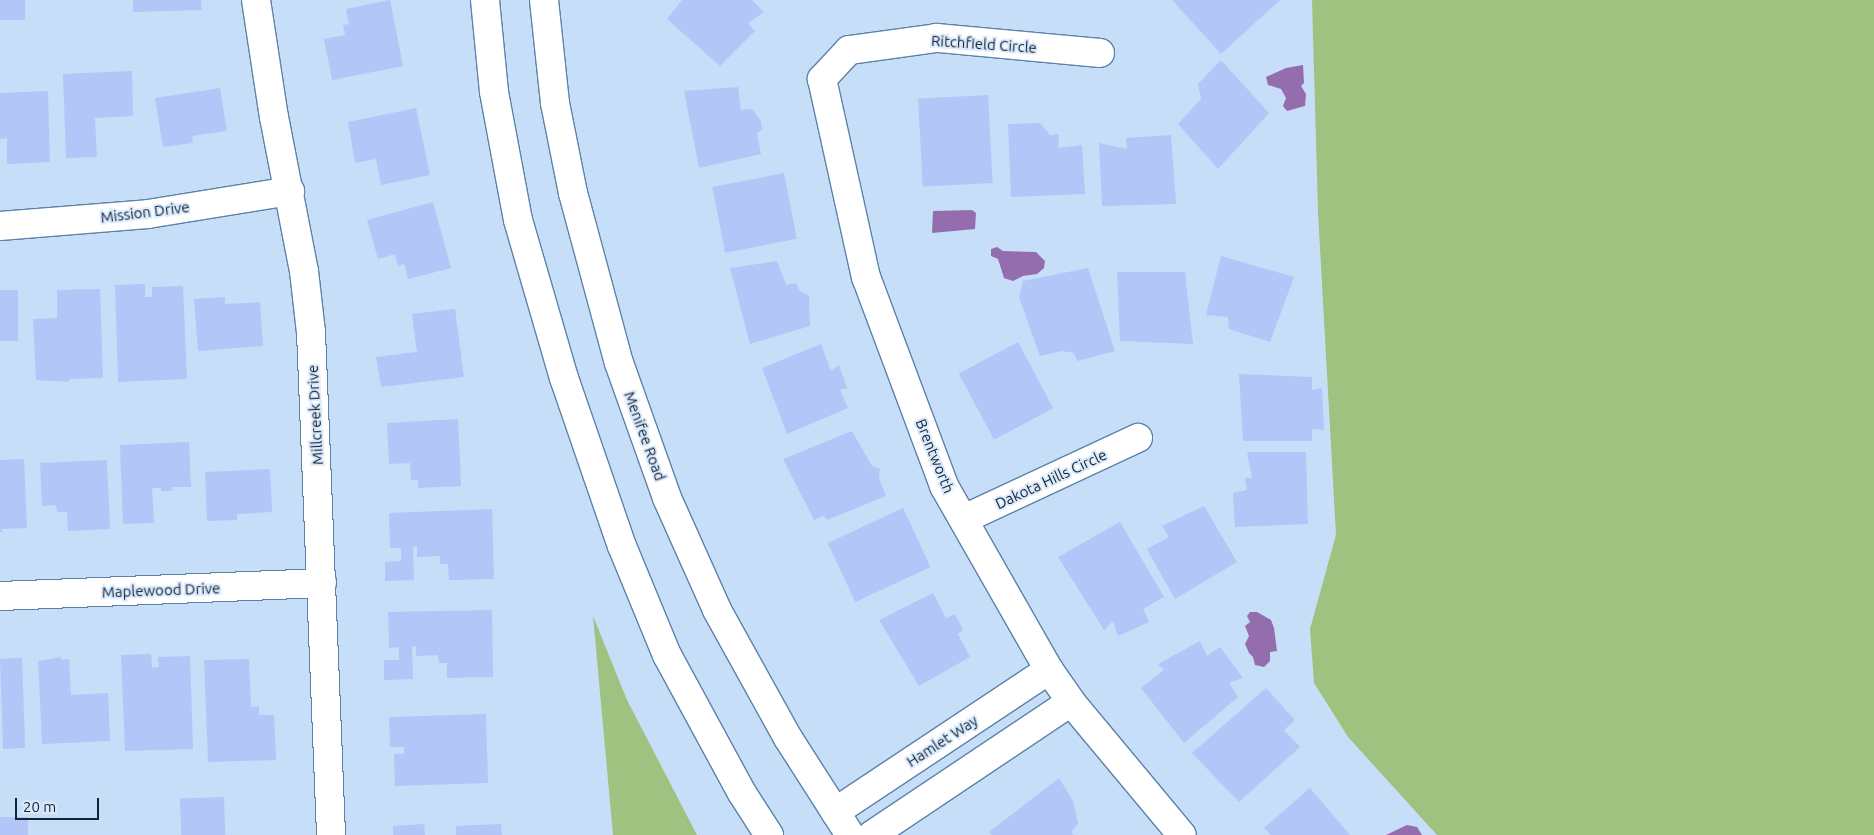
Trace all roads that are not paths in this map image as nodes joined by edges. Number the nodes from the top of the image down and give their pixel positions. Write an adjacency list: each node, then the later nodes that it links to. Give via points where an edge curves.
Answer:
1 (256, 0): 6 (street, Millcreek Drive, via 274,116)
2 (485, 0): 16 (street, via 494,92 518,220 567,387 622,546 667,655)
3 (544, 0): 14 (street, Menifee Road, via 555,103 574,193 619,363 664,489 717,610 788,738)
4 (1100, 53): 5 (street, Ritchfield Circle, via 937,38 849,50)
5 (822, 79): 9 (street, Brentworth, via 866,277 944,486)
6 (290, 191): 7 (street, Mission Drive, via 148,214); 10 (street, Millcreek Drive, via 311,332)
7 (0, 226)
8 (1138, 438): 9 (street, Dakota Hills Circle)
9 (964, 520): 12 (street, Brentworth)
10 (322, 583): 11 (street, Maplewood Drive); 15 (street, Millcreek Drive)
11 (0, 596)
12 (1049, 670): 13 (street, Brentworth); 14 (street, Hamlet Way)
13 (1071, 702): 18 (street); 19 (street, Brentworth)
14 (835, 812): 17 (street, Menifee Road)
15 (331, 835)
16 (769, 835)
17 (850, 835)
18 (872, 835)
19 (1182, 835)

